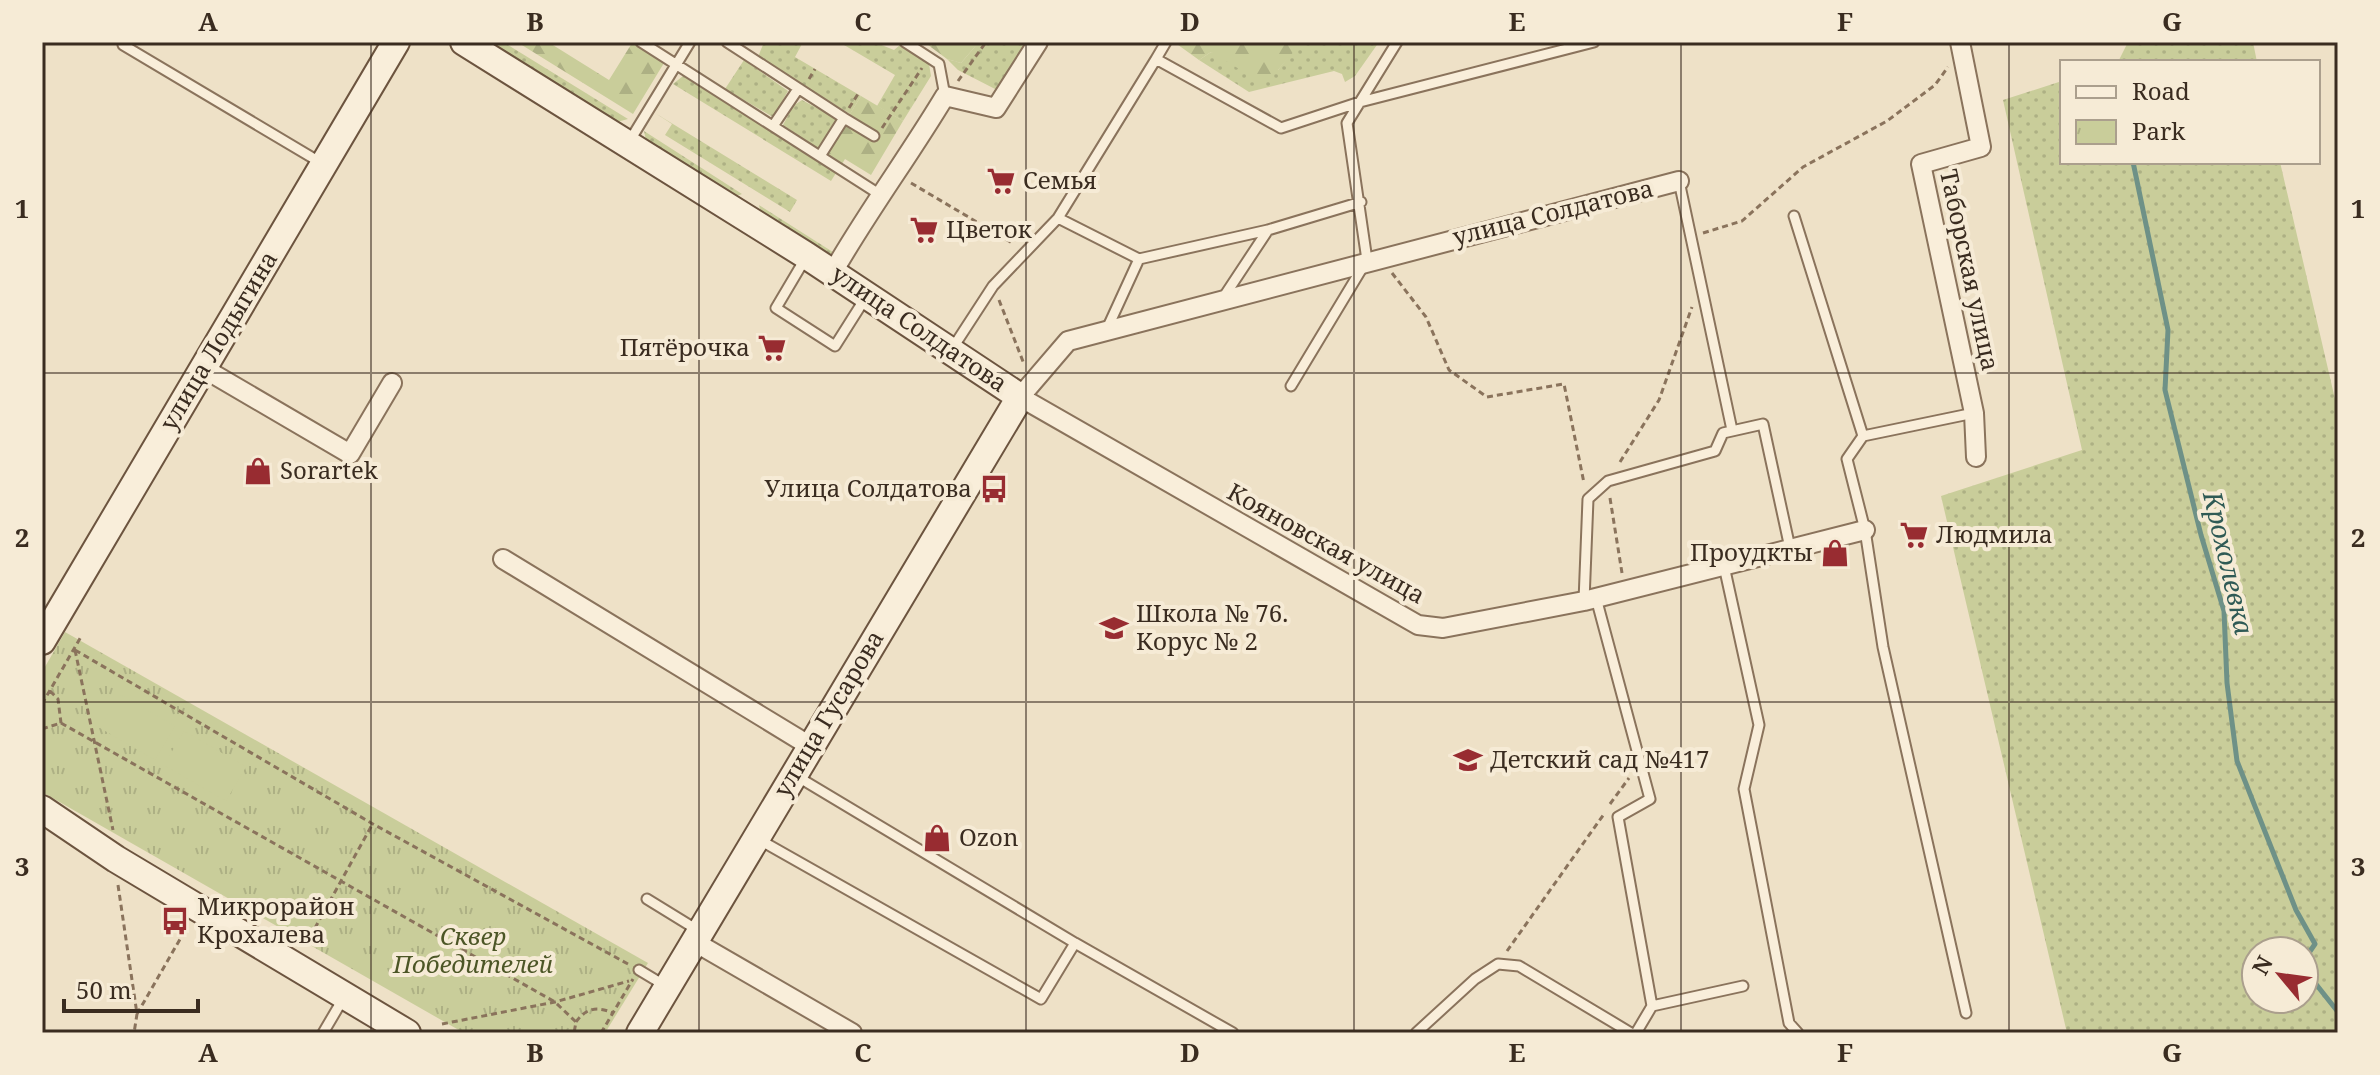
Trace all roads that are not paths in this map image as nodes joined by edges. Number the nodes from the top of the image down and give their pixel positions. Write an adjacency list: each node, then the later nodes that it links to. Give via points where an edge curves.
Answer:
1 (396, 42): 23 (street, улица Лодыгина)
2 (464, 42): 21 (street, улица Солдатова)
3 (641, 42): 14 (lane)
4 (690, 42): 14 (lane)
5 (727, 42): 15 (lane)
6 (905, 42): 16 (lane, via 939,64)
7 (1038, 42): 16 (street, via 996,108)
8 (1166, 42): 13 (lane)
9 (1397, 42): 17 (lane)
10 (1594, 42): 17 (lane)
11 (1960, 44): 42 (street, Таборская улица, via 1981,147 1921,164)
12 (123, 45): 23 (lane)
13 (1156, 59): 17 (lane, via 1281,128); 28 (lane)
14 (676, 64): 19 (lane); 21 (lane)
15 (798, 89): 18 (lane); 19 (lane)
16 (945, 96): 25 (street, via 897,175)
17 (1360, 102): 26 (lane, via 1347,123)
18 (844, 118): 20 (lane); 22 (lane)
19 (773, 126): 22 (lane)
20 (874, 136)
21 (628, 144): 30 (street, улица Солдатова)
22 (820, 156): 25 (lane)
23 (324, 164): 38 (street, улица Лодыгина)
24 (1679, 181): 32 (street, улица Солдатова); 43 (lane)
25 (879, 194): 33 (street)
26 (1361, 202): 29 (lane); 32 (lane)
27 (1794, 216): 44 (lane)
28 (1058, 218): 31 (lane); 37 (lane, via 993,286)
29 (1268, 230): 31 (lane); 35 (lane)
30 (807, 256): 33 (street, улица Солдатова); 34 (lane, via 776,308 835,346)
31 (1139, 259): 36 (lane)
32 (1373, 259): 35 (street, улица Солдатова); 41 (lane)
33 (833, 272): 34 (street, улица Солдатова)
34 (867, 295): 37 (street, улица Солдатова)
35 (1221, 301): 36 (street, улица Солдатова)
36 (1106, 332): 40 (street, улица Солдатова, via 1068,341)
37 (951, 350): 40 (street, улица Солдатова)
38 (203, 368): 39 (street, via 350,454); 51 (street, улица Лодыгина)
39 (392, 383)
40 (1024, 385): 50 (street, Кояновская улица, via 1418,625 1443,628); 52 (street, улица Гусарова)
41 (1291, 386)
42 (1974, 413): 44 (lane); 45 (street, Таборская улица)
43 (1732, 430): 47 (lane, via 1763,424); 50 (lane, via 1723,433 1715,451 1608,481 1588,499)
44 (1863, 436): 46 (lane, via 1847,459)
45 (1976, 457)
46 (1865, 530): 47 (street, Кояновская улица); 64 (lane, via 1883,647)
47 (1790, 548): 49 (street, Кояновская улица)
48 (503, 559): 52 (street)
49 (1724, 564): 50 (street, Кояновская улица); 72 (lane, via 1759,725 1744,789 1789,1023)
50 (1590, 599): 63 (lane, via 1650,799 1618,817)
51 (42, 641)
52 (810, 746): 53 (street, улица Гусарова)
53 (793, 774): 55 (street, улица Гусарова); 58 (lane)
54 (42, 809): 62 (street)
55 (755, 838): 57 (street, улица Гусарова); 58 (lane, via 1041,999)
56 (647, 899): 57 (lane)
57 (696, 936): 61 (street, улица Гусарова); 68 (street)
58 (1075, 943): 69 (lane)
59 (639, 970): 61 (lane)
60 (1743, 986): 63 (lane)
61 (667, 987): 67 (street, улица Гусарова)
62 (345, 996): 65 (lane); 66 (street)
63 (1652, 1006): 71 (lane)
64 (1966, 1013)
65 (323, 1033)
66 (407, 1033)
67 (640, 1033)
68 (852, 1033)
69 (1233, 1033)
70 (1416, 1033): 71 (lane, via 1498,964 1519,966)
71 (1634, 1033)
72 (1798, 1033)

